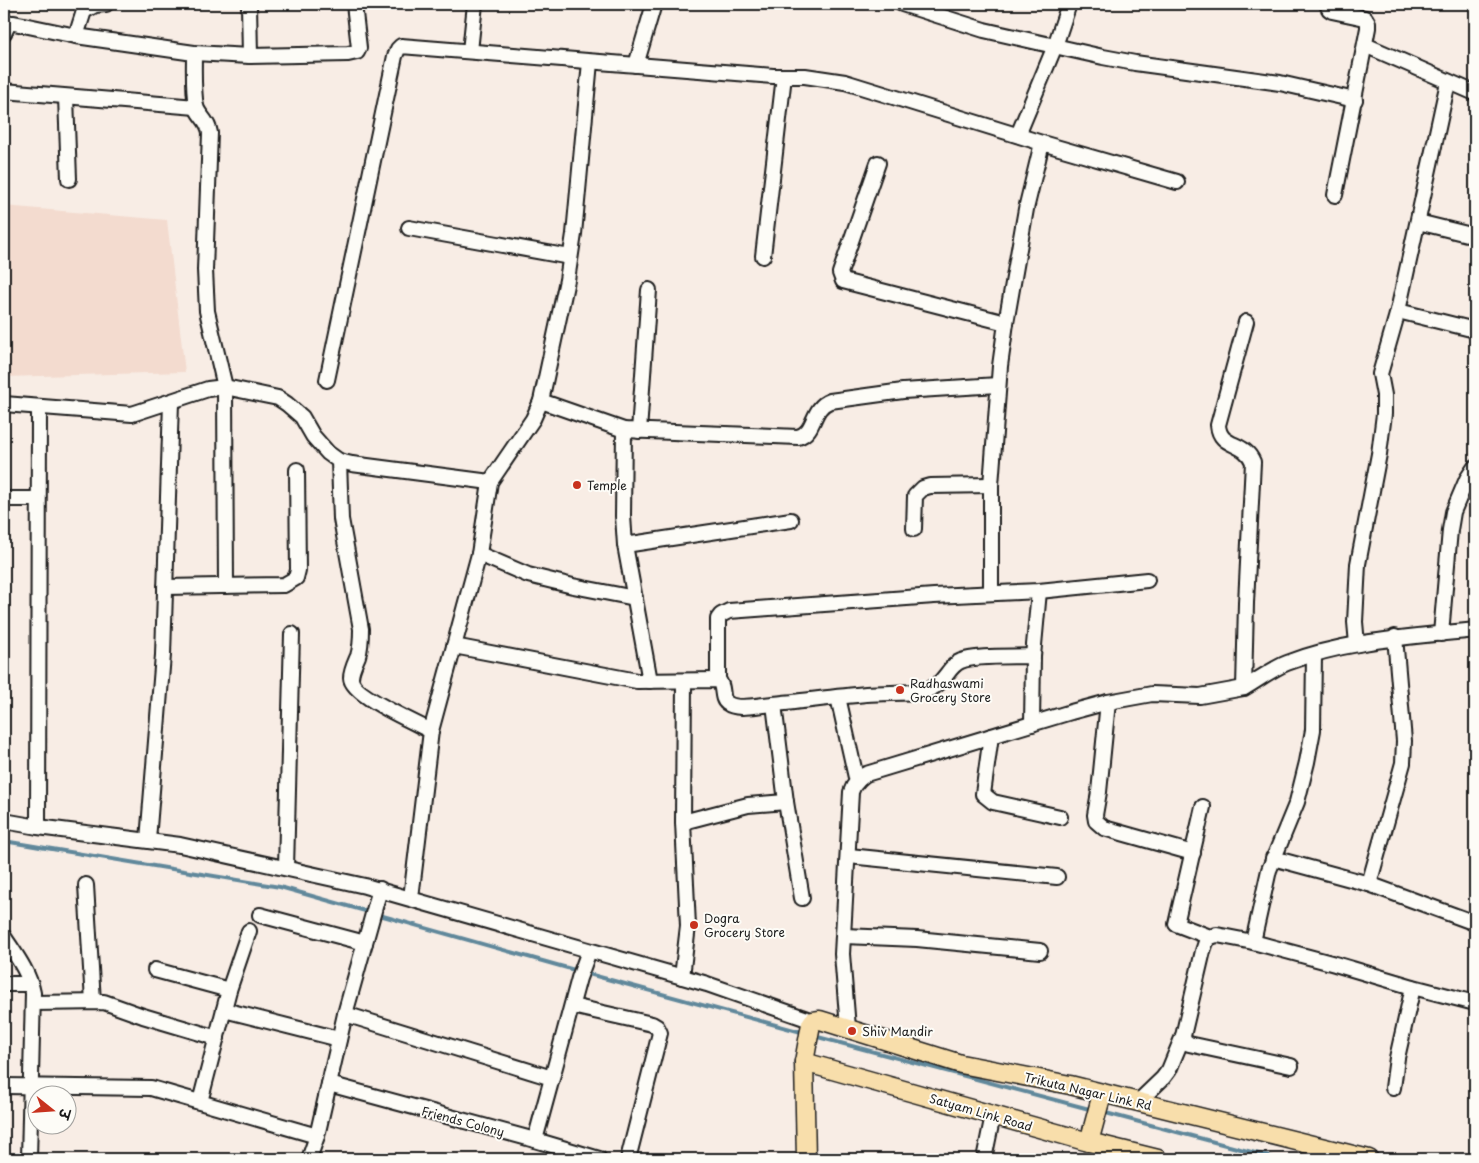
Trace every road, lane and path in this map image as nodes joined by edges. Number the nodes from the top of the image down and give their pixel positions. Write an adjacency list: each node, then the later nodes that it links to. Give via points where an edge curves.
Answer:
1 (106, 4): 10 (street, via 84,11)
2 (249, 4): 15 (street)
3 (354, 4): 15 (street, via 359,43 357,52)
4 (476, 4): 13 (street)
5 (654, 4): 17 (street)
6 (902, 4): 12 (street, via 984,30)
7 (1069, 4): 12 (street)
8 (1328, 4): 11 (street, via 1332,11 1365,18 1368,28)
9 (4, 33): 10 (street, via 9,23 14,23)
10 (76, 36): 14 (street)
11 (1365, 45): 19 (street); 23 (street)
12 (1055, 46): 23 (street, via 1135,63 1280,83); 25 (street)
13 (470, 52): 16 (street); 41 (street, via 401,46 395,56)
14 (194, 54): 15 (street); 24 (street)
15 (250, 56)
16 (590, 62): 17 (street); 35 (street)
17 (636, 65): 18 (street)
18 (784, 76): 25 (street, via 845,82); 34 (street)
19 (1448, 82): 21 (street); 31 (street)
20 (4, 91): 22 (street)
21 (1475, 93)
22 (66, 97): 24 (street); 28 (street)
23 (1355, 100): 30 (street)
24 (196, 107): 43 (street, via 206,119 210,133 205,270 207,311)
25 (1018, 135): 26 (street)
26 (1042, 143): 29 (street); 39 (street, via 1026,209)
27 (878, 163): 39 (street, via 840,273 843,281)
28 (69, 179)
29 (1177, 182)
30 (1335, 195)
31 (1418, 222): 33 (street); 37 (street)
32 (409, 228): 35 (street)
33 (1475, 236)
34 (763, 256)
35 (570, 257): 44 (street)
36 (649, 290): 49 (street)
37 (1398, 311): 40 (street); 71 (street, via 1380,374 1384,414 1358,564)
38 (1246, 322): 78 (street, via 1218,424 1219,434 1246,451 1253,462)
39 (1006, 323): 42 (street)
40 (1475, 330)
41 (327, 380)
42 (998, 385): 49 (street, via 903,391 830,401 818,409 806,433 798,437); 54 (street)
43 (225, 387): 45 (street, via 208,389); 50 (street, via 278,398 302,417 328,453); 62 (street)
44 (541, 401): 48 (street); 53 (street, via 533,419)
45 (171, 402): 47 (street, via 132,414); 63 (street)
46 (4, 404): 47 (street)
47 (39, 407): 56 (street)
48 (624, 430): 49 (street); 59 (street)
49 (639, 431)
50 (339, 461): 53 (street); 83 (street, via 341,519 361,629 351,682 366,697)
51 (1475, 467): 69 (street, via 1460,494 1451,521)
52 (297, 470): 62 (street, via 296,578 284,585)
53 (490, 482): 60 (street)
54 (991, 485): 58 (street, via 923,488 915,496); 65 (street)
55 (4, 499): 56 (street)
56 (38, 499): 91 (street)
57 (791, 520): 59 (street)
58 (914, 530)
59 (625, 545): 66 (street)
60 (479, 554): 66 (street, via 528,575); 72 (street)
61 (1147, 580): 64 (street)
62 (226, 586): 63 (street)
63 (166, 587): 92 (street)
64 (1039, 591): 65 (street); 74 (street)
65 (991, 593): 75 (street, via 729,611 718,619)
66 (635, 598): 76 (street)
67 (1475, 630): 69 (street)
68 (292, 634): 96 (street)
69 (1441, 634): 70 (street)
70 (1395, 637): 71 (street); 98 (street, via 1403,763)
71 (1357, 644): 73 (street)
72 (454, 646): 76 (street); 83 (street)
73 (1314, 655): 78 (street, via 1286,664); 95 (street, via 1313,730 1307,762 1297,802)
74 (1033, 656): 79 (street, via 961,661 936,686 925,691); 82 (street)
75 (718, 680): 77 (street); 81 (street, via 722,683 727,704 743,707)
76 (650, 681): 77 (street)
77 (684, 681): 90 (street)
78 (1244, 688): 80 (street, via 1200,696 1152,694)
79 (838, 697): 81 (street); 85 (street)
80 (1108, 702): 82 (street); 93 (street, via 1096,821 1104,828)
81 (774, 704): 86 (street)
82 (1032, 724): 84 (street)
83 (431, 730): 101 (street)
84 (991, 736): 85 (street, via 866,774); 88 (street, via 982,794 993,802)
85 (857, 782): 94 (street, via 851,792)
86 (786, 802): 90 (street, via 748,805); 102 (street)
87 (1204, 807): 93 (street)
88 (1060, 817)
89 (4, 822): 91 (street)
90 (684, 822): 114 (street, via 688,926)
91 (38, 828): 92 (street)
92 (148, 840): 96 (street)
93 (1193, 853): 108 (street, via 1176,924)
94 (849, 856): 97 (street); 106 (street)
95 (1273, 858): 98 (street); 109 (street)
96 (286, 868): 100 (street)
97 (1057, 877)
98 (1370, 884): 104 (street)
99 (86, 885): 119 (street)
100 (380, 889): 101 (street); 110 (street)
101 (411, 898): 111 (street)
102 (802, 898)
103 (260, 915): 110 (street)
104 (1475, 923)
105 (249, 931): 118 (street)
106 (844, 936): 112 (street, via 917,939); 126 (street, via 842,954)
107 (4, 937): 116 (street)
108 (1210, 937): 109 (street, via 1217,935); 127 (street, via 1203,952)
109 (1253, 942): 117 (street)
110 (365, 943): 124 (street)
111 (589, 951): 114 (street); 122 (street)
112 (1040, 951)
113 (155, 970): 118 (street)
114 (682, 977): 125 (street)
115 (4, 984): 116 (street)
116 (31, 984): 120 (street)
117 (1413, 987): 121 (street); 138 (street)
118 (229, 990): 123 (street)
119 (93, 1002): 120 (street); 128 (street, via 114,1005)
120 (33, 1003): 136 (street)
121 (1475, 1003)
122 (572, 1006): 132 (street); 151 (street, via 652,1024 660,1033)
123 (224, 1010): 128 (street); 129 (street)
124 (345, 1014): 129 (street); 132 (street)
125 (811, 1024): 126 (main road, Trikuta Nagar Link Rd, via 820,1020); 130 (main road)
126 (848, 1028): 139 (main road, Trikuta Nagar Link Rd, via 962,1064 1070,1085)
127 (1182, 1036): 131 (street, via 1189,1044); 141 (street, via 1170,1070)
128 (216, 1038): 140 (street)
129 (339, 1039): 133 (street)
130 (805, 1056): 142 (main road, Satyam Link Road); 152 (main road)
131 (1291, 1066)
132 (552, 1078): 146 (street)
133 (329, 1084): 144 (street); 146 (street, Friends Colony)
134 (4, 1086): 135 (street)
135 (28, 1086)
136 (31, 1086)
137 (78, 1087): 140 (street, via 151,1088)
138 (1393, 1088)
139 (1100, 1100): 141 (main road, Trikuta Nagar Link Rd); 145 (main road)
140 (200, 1102): 144 (street)
141 (1138, 1102): 155 (main road, Trikuta Nagar Link Rd)
142 (993, 1115): 145 (main road, Satyam Link Road); 153 (street)
143 (30, 1136): 148 (street)
144 (317, 1136): 149 (street)
145 (1091, 1137): 147 (main road, Satyam Link Road)
146 (536, 1140): 150 (street, Friends Colony)
147 (1132, 1156): 154 (main road, Satyam Link Road)
148 (29, 1159)
149 (309, 1159)
150 (599, 1159)
151 (628, 1159)
152 (806, 1159)
153 (984, 1159)
154 (1158, 1159)
155 (1369, 1159)

